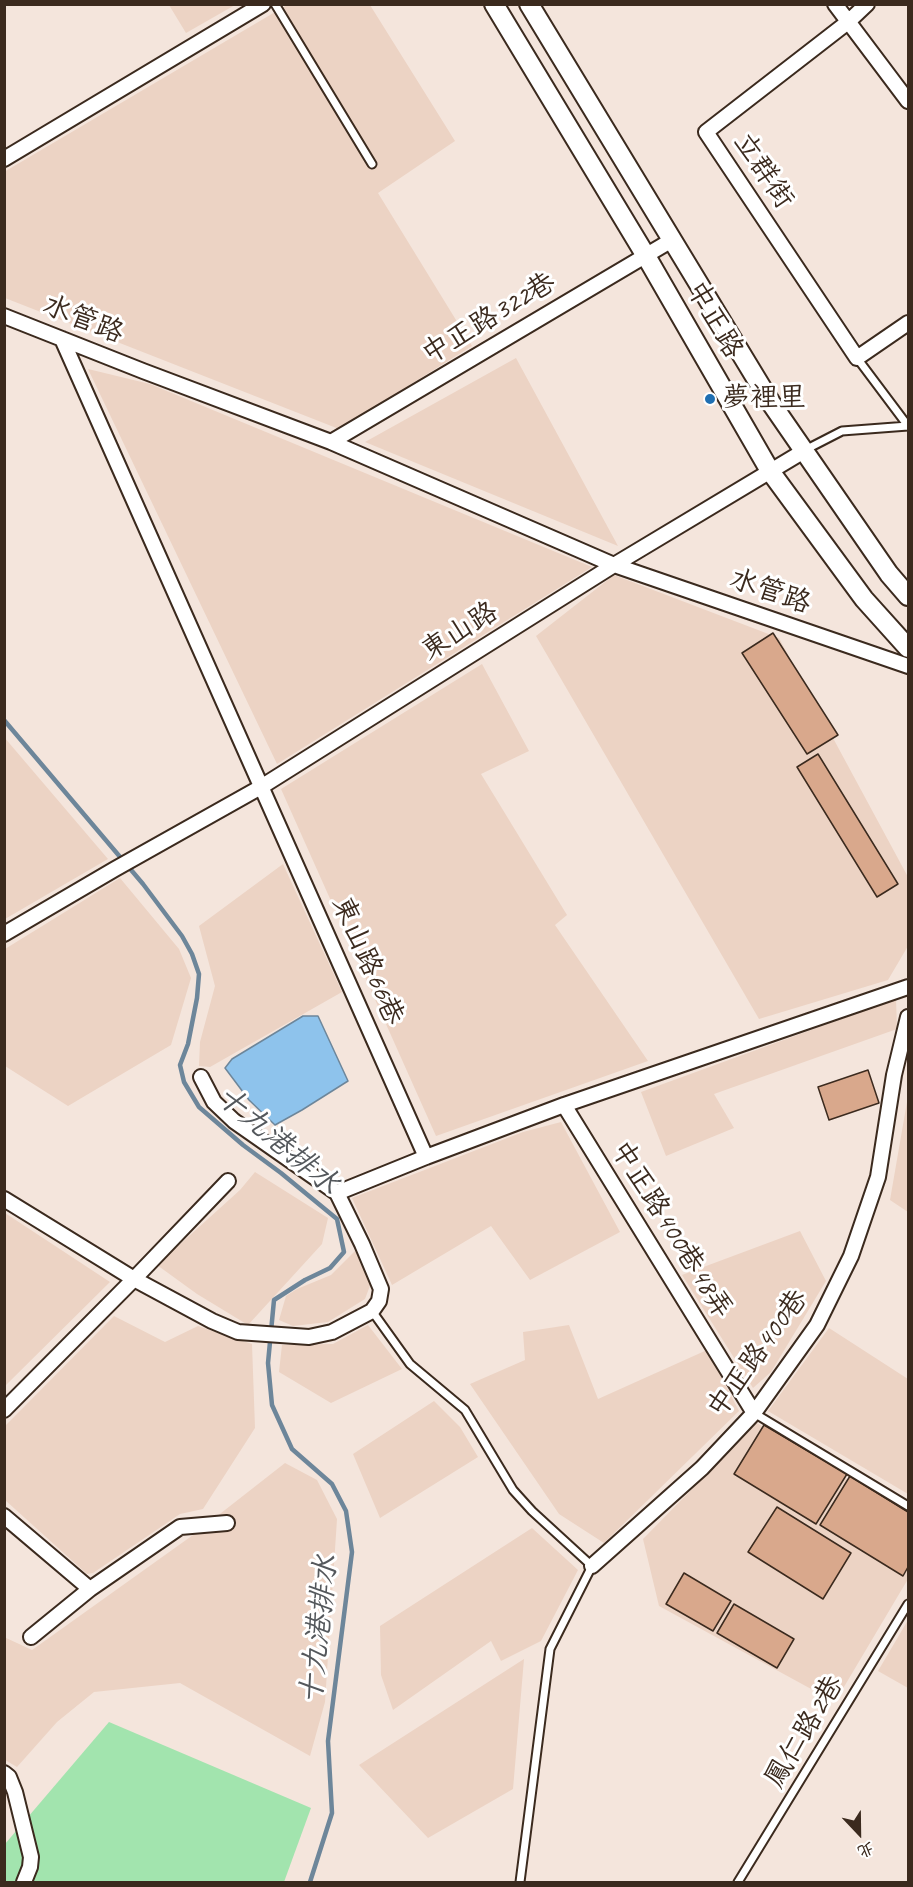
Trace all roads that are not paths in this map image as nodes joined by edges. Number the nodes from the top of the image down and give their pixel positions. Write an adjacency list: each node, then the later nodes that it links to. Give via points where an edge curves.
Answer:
1 (263, 4): 9 (street)
2 (275, 4): 10 (lane)
3 (494, 4): 12 (main road, 中正路)
4 (529, 4): 11 (main road, 中正路)
5 (835, 4): 7 (street)
6 (867, 4): 7 (street)
7 (848, 22): 8 (street); 16 (street, 立群街, via 706,132)
8 (909, 101)
9 (4, 159)
10 (372, 164)
11 (672, 240): 12 (street, 中正路322巷); 19 (main road, 中正路)
12 (646, 256): 18 (street, 中正路322巷); 20 (main road, 中正路)
13 (4, 316): 15 (street, 水管路)
14 (909, 323): 16 (street)
15 (62, 339): 18 (street, 水管路); 25 (street, 東山路66巷)
16 (857, 358): 17 (lane)
17 (909, 426): 19 (lane, via 842,431)
18 (331, 442): 21 (street, 水管路)
19 (804, 451): 20 (street, 東山路); 22 (main road, 中正路, via 889,574)
20 (770, 471): 21 (street, 東山路); 23 (main road, 中正路, via 864,599)
21 (614, 565): 24 (street, 水管路); 25 (street, 東山路)
22 (909, 596)
23 (909, 648)
24 (909, 666)
25 (261, 787): 26 (street, 東山路); 31 (street, 東山路66巷)
26 (4, 934)
27 (909, 987): 30 (street)
28 (909, 1017): 38 (street, 中正路400巷, via 894,1075 878,1177 851,1256 817,1325)
29 (201, 1077): 33 (street, via 214,1102 234,1121)
30 (564, 1105): 31 (street); 38 (street, 中正路400巷48弄)
31 (426, 1157): 33 (street)
32 (228, 1181): 35 (street)
33 (336, 1193): 36 (street, via 381,1289)
34 (4, 1199): 35 (street)
35 (134, 1279): 36 (street, via 238,1332 309,1337 332,1332); 37 (street)
36 (372, 1311): 42 (lane, via 410,1364 465,1410 513,1490)
37 (7, 1404)
38 (754, 1413): 39 (lane); 42 (street, 中正路400巷, via 702,1468)
39 (909, 1506)
40 (4, 1516): 43 (street)
41 (227, 1523): 43 (street, via 180,1527)
42 (592, 1566): 48 (lane, via 550,1648)
43 (90, 1589): 45 (street)
44 (909, 1604): 49 (lane, 鳳仁路2巷)
45 (31, 1636)
46 (4, 1773): 47 (street, via 15,1792 31,1857)
47 (24, 1882)
48 (520, 1882)
49 (738, 1882)

